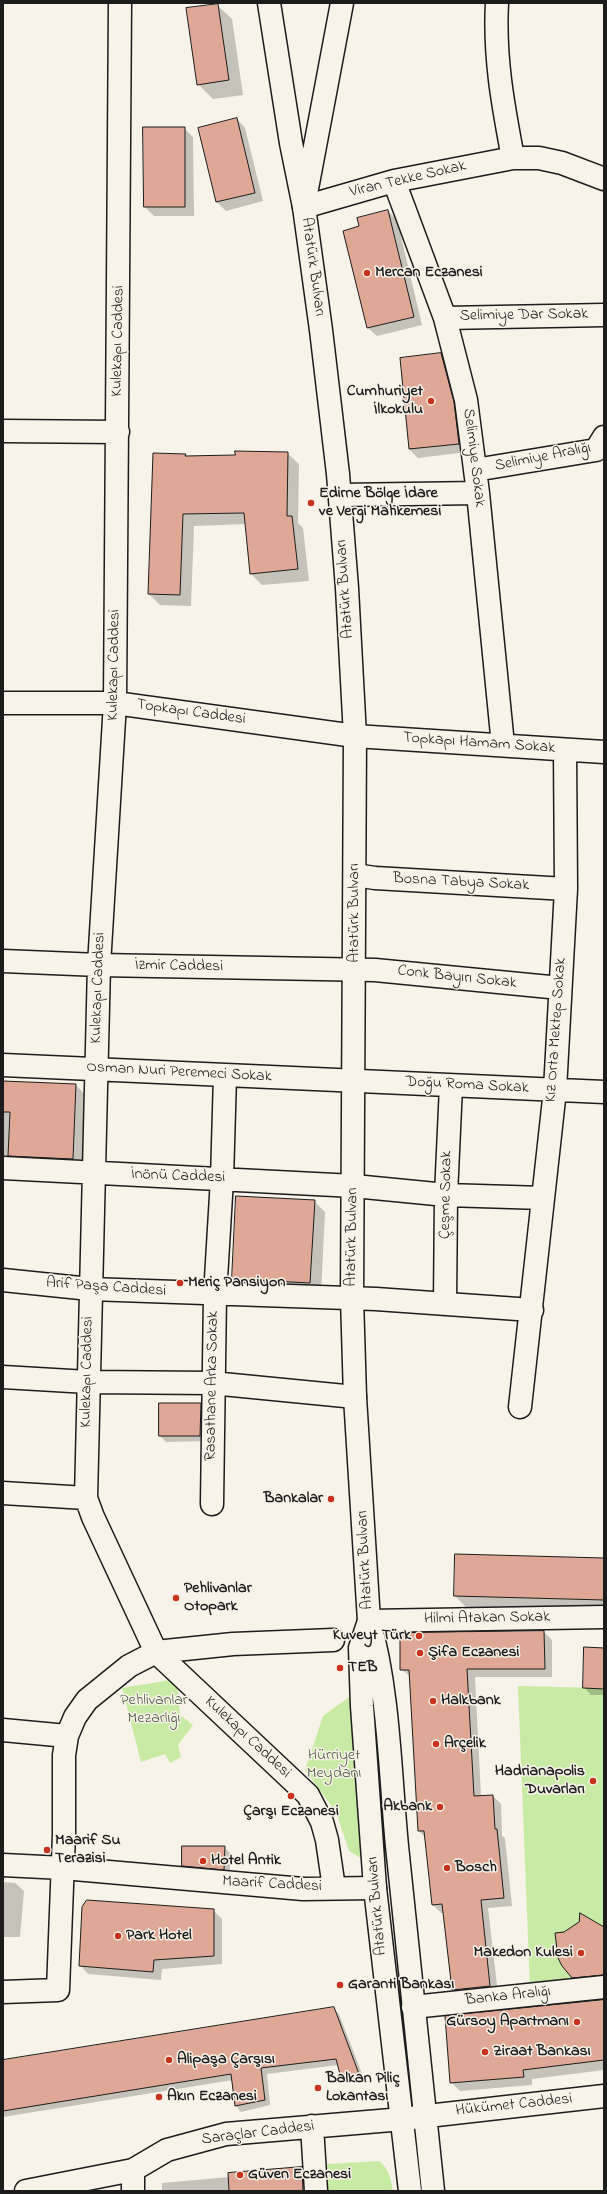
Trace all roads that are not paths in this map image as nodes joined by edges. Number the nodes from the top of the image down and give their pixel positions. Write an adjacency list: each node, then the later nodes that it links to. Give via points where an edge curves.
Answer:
1 (120, 3): 12 (street, Kulekapı Caddesi)
2 (269, 3): 8 (street, Atatürk Bulvarı)
3 (342, 3): 8 (street, Atatürk Bulvarı)
4 (497, 3): 5 (street, via 495,36 498,67)
5 (513, 158): 6 (street, Viran Tekke Sokak, via 539,158 562,163); 7 (street, Viran Tekke Sokak)
6 (604, 179)
7 (394, 181): 8 (street, Viran Tekke Sokak); 10 (street, Selimiye Sokak)
8 (304, 207): 16 (street, Atatürk Bulvarı)
9 (604, 315): 10 (street, Selimiye Dar Sokak)
10 (445, 318): 14 (street, Selimiye Sokak, via 466,400)
11 (3, 431): 12 (street)
12 (118, 432): 18 (street, Kulekapı Caddesi)
13 (604, 437): 14 (street, Selimiye Aralığı, via 596,450)
14 (475, 470): 15 (street, Selimiye Sokak)
15 (478, 493): 16 (street); 20 (street, Selimiye Sokak)
16 (340, 496): 19 (street, Atatürk Bulvarı)
17 (3, 703): 18 (street, Topkapı Caddesi)
18 (115, 703): 19 (street, Topkapı Caddesi); 26 (street, Kulekapı Caddesi)
19 (355, 736): 20 (street, Topkapı Hamam Sokak); 23 (street, Atatürk Bulvarı)
20 (503, 745): 21 (street, Topkapı Hamam Sokak)
21 (565, 750): 22 (street, Topkapı Hamam Sokak); 24 (street, Kız Orta Mektep Sokak)
22 (604, 752)
23 (356, 875): 24 (street, Bosna Tabya Sokak); 27 (street, Atatürk Bulvarı)
24 (566, 889): 28 (street, Kız Orta Mektep Sokak)
25 (3, 961): 26 (street, İzmir Caddesi)
26 (99, 965): 27 (street, İzmir Caddesi); 30 (street, Kulekapı Caddesi)
27 (355, 969): 28 (street, Conk Bayırı Sokak); 32 (street, Atatürk Bulvarı)
28 (560, 988): 34 (street, Kız Orta Mektep Sokak)
29 (3, 1064): 30 (street, Osman Nuri Peremeci Sokak)
30 (96, 1070): 31 (street, Osman Nuri Peremeci Sokak); 37 (street, Kulekapı Caddesi)
31 (225, 1076): 32 (street, Osman Nuri Peremeci Sokak); 38 (street, Rasathane Arka Sokak)
32 (354, 1081): 33 (street, Doğu Roma Sokak); 39 (street, Atatürk Bulvarı)
33 (451, 1086): 34 (street, Doğu Roma Sokak); 40 (street, Çeşme Sokak)
34 (555, 1090): 35 (street, Doğu Roma Sokak); 41 (street, Kız Orta Mektep Sokak)
35 (604, 1092)
36 (3, 1168): 37 (street, İnönü Caddesi)
37 (93, 1174): 38 (street, İnönü Caddesi); 43 (street, Kulekapı Caddesi)
38 (222, 1179): 39 (street, İnönü Caddesi); 44 (street, Rasathane Arka Sokak)
39 (354, 1186): 40 (street, İnönü Caddesi); 45 (street, Atatürk Bulvarı)
40 (446, 1195): 41 (street, İnönü Caddesi); 46 (street, Çeşme Sokak)
41 (543, 1198): 47 (street, Kız Orta Mektep Sokak)
42 (3, 1280): 43 (street, Arif Paşa Caddesi)
43 (90, 1289): 44 (street, Arif Paşa Caddesi); 49 (street, Kulekapı Caddesi)
44 (215, 1295): 45 (street, Arif Paşa Caddesi); 50 (street, Rasathane Arka Sokak)
45 (352, 1298): 46 (street, Arif Paşa Caddesi); 51 (street, Atatürk Bulvarı)
46 (445, 1304): 47 (street, Arif Paşa Caddesi)
47 (532, 1310): 52 (street, Kız Orta Mektep Sokak)
48 (3, 1377): 49 (street)
49 (88, 1382): 50 (street); 54 (street, Kulekapı Caddesi)
50 (212, 1382): 51 (street); 55 (street, Rasathane Arka Sokak)
51 (355, 1397): 57 (street, Atatürk Bulvarı)
52 (520, 1407)
53 (3, 1493): 54 (street)
54 (86, 1498): 59 (street, Kulekapı Caddesi)
55 (212, 1504)
56 (604, 1617): 57 (street, Hilmi Atakan Sokak)
57 (369, 1621): 64 (street, Atatürk Bulvarı, via 377,1647 383,1694); 66 (street, Atatürk Bulvarı, via 360,1648)
58 (333, 1640): 59 (street, via 233,1644)
59 (156, 1652): 61 (street, via 129,1666 87,1700 75,1717); 65 (street, Kulekapı Caddesi, via 308,1795 328,1840)
60 (3, 1730): 61 (street)
61 (67, 1736): 63 (street, via 64,1755)
62 (3, 1865): 63 (street, Maarif Caddesi)
63 (62, 1868): 65 (street, Maarif Caddesi, via 303,1889); 68 (street, via 58,1990)
64 (400, 1885): 66 (street, Maarif Caddesi); 69 (street, Atatürk Bulvarı)
65 (334, 1888): 66 (street, Maarif Caddesi)
66 (375, 1888): 72 (street, Atatürk Bulvarı)
67 (604, 1987): 69 (street, Banka Aralığı)
68 (3, 1992)
69 (413, 2007): 71 (street, Atatürk Bulvarı)
70 (604, 2096): 71 (street, Hükümet Caddesi)
71 (424, 2116): 72 (street, Hükümet Caddesi); 78 (street, Atatürk Bulvarı)
72 (403, 2119): 73 (street, Saraçlar Caddesi); 77 (street, Atatürk Bulvarı)
73 (312, 2126): 74 (street, Saraçlar Caddesi, via 238,2133 200,2140 167,2150); 76 (street)
74 (133, 2181): 75 (street, Saraçlar Caddesi)
75 (26, 2191)
76 (316, 2191)
77 (410, 2191)
78 (433, 2191)

